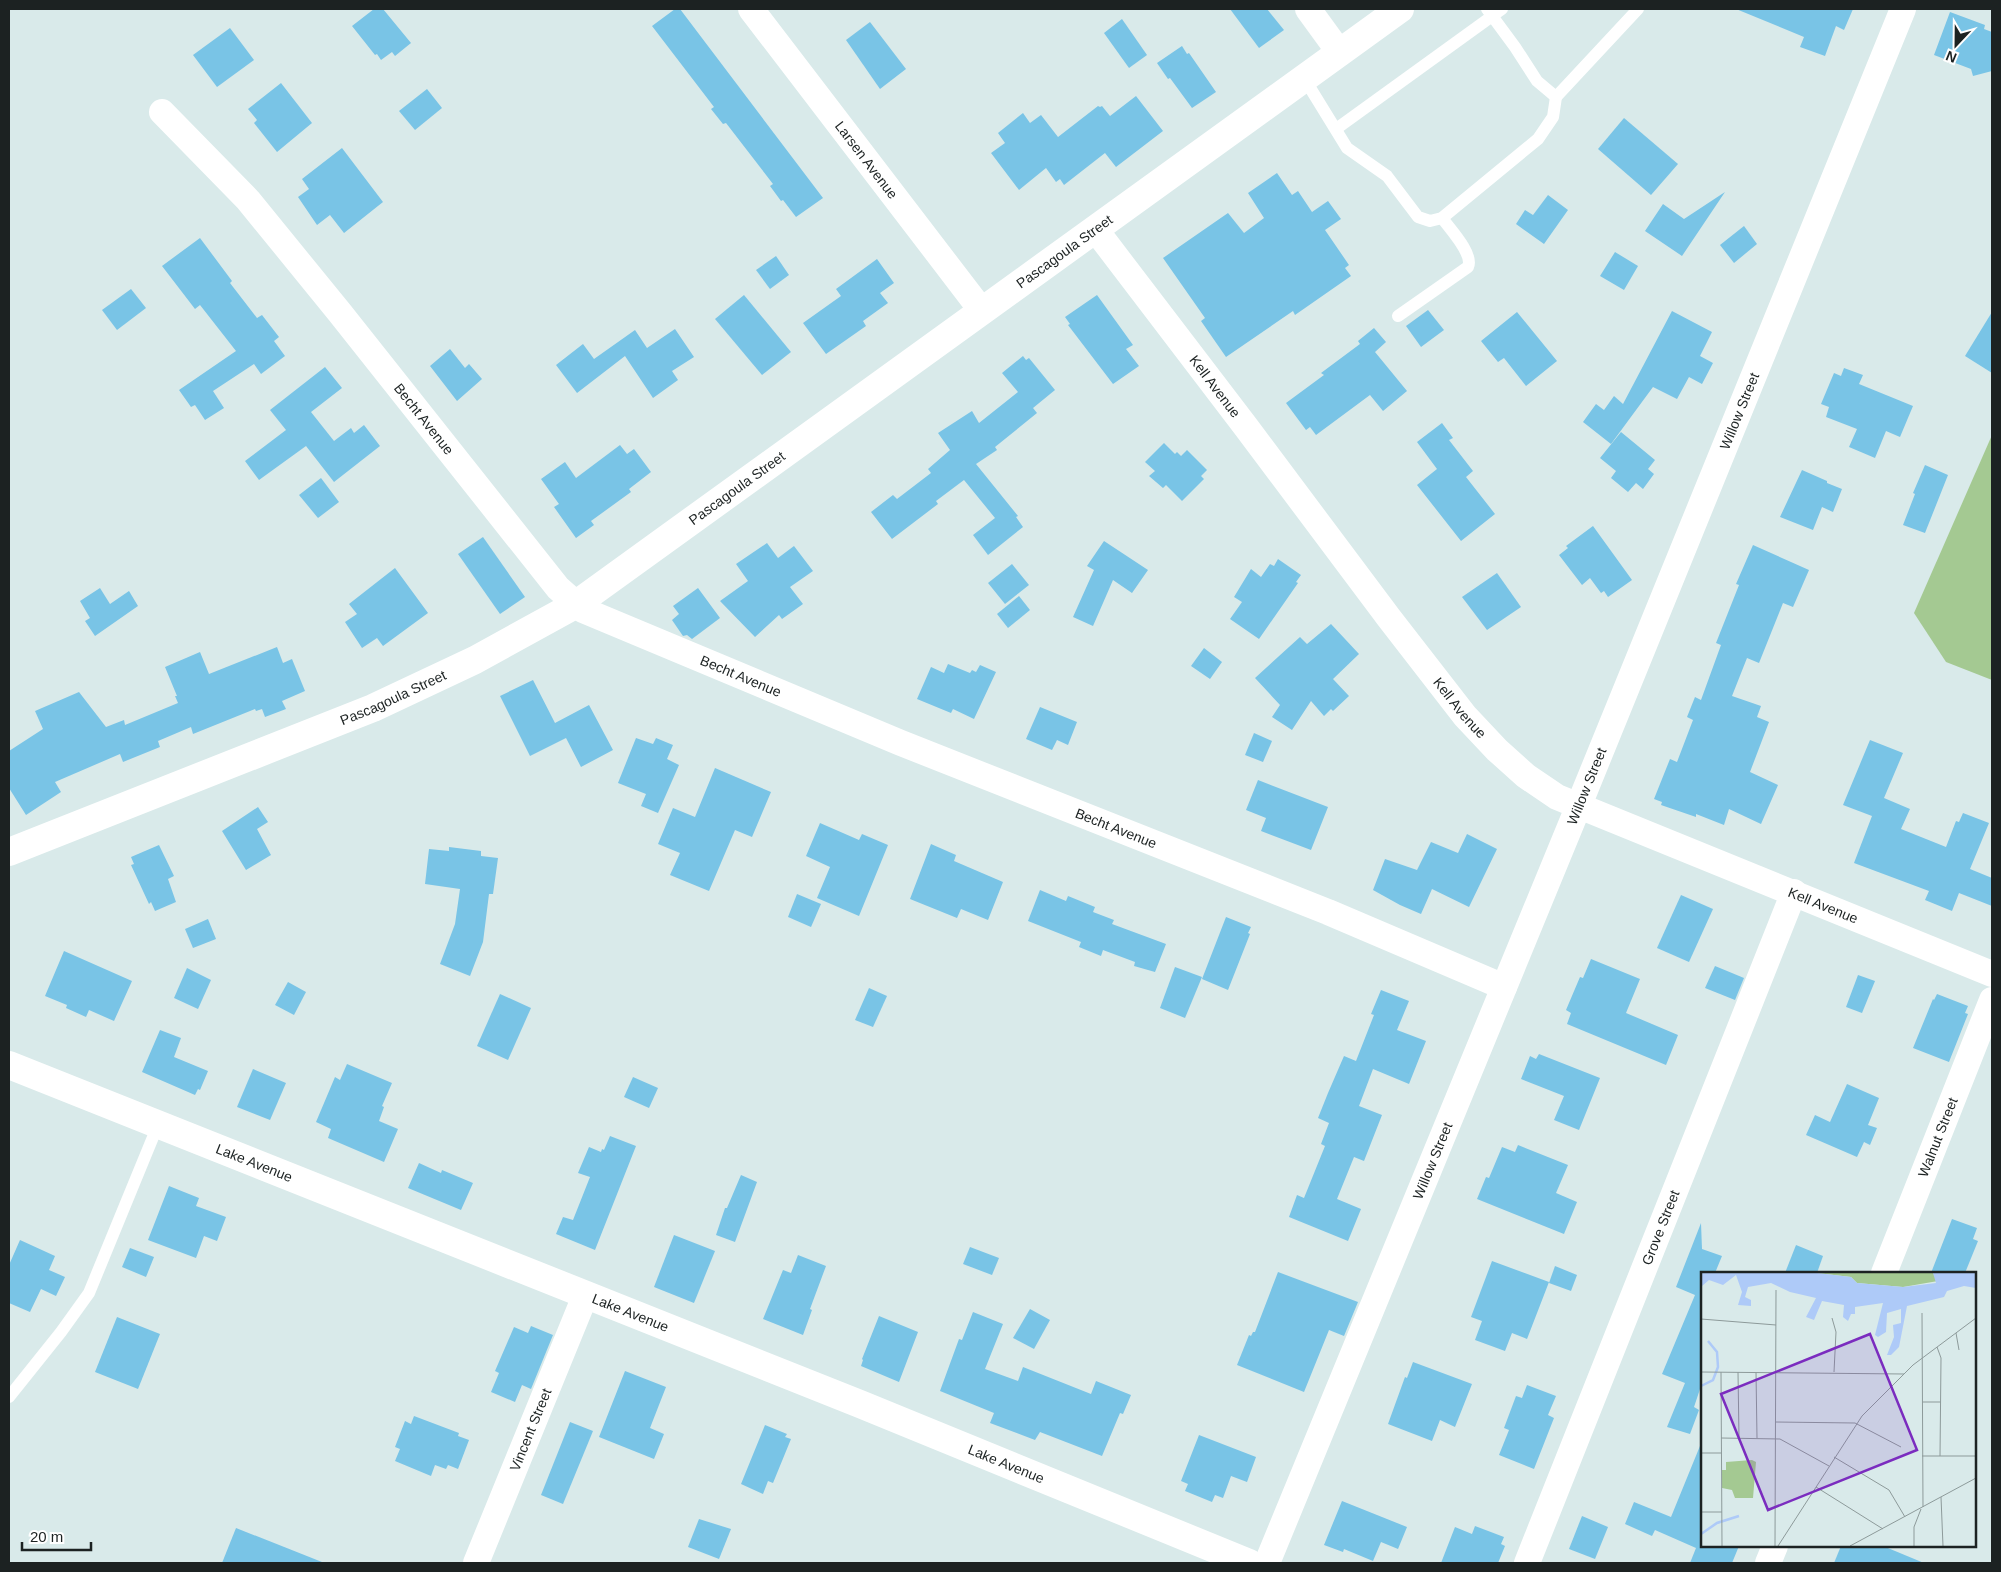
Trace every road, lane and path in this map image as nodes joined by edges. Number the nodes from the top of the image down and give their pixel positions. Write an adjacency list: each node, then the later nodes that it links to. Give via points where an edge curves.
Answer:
1 (751, 9): 14 (street, Larsen Avenue)
2 (1308, 9): 7 (street)
3 (1400, 9): 7 (street, Pascagoula Street)
4 (1638, 9): 9 (lane)
5 (1903, 9): 17 (street, Willow Street)
6 (1494, 11): 9 (lane, via 1537,81); 11 (lane)
7 (1340, 52): 8 (street, Pascagoula Street)
8 (1304, 78): 11 (lane); 13 (street, Pascagoula Street)
9 (1556, 97): 12 (lane, via 1553,118 1538,139)
10 (162, 112): 16 (street, Becht Avenue, via 248,200 558,588)
11 (1336, 129): 12 (lane, via 1347,148 1387,176 1418,217 1430,221)
12 (1442, 218): 15 (lane, via 1470,256 1470,264)
13 (1095, 229): 14 (street, Pascagoula Street); 17 (street, Kell Avenue, via 1466,716 1526,776 1557,797)
14 (982, 311): 16 (street, Pascagoula Street)
15 (1398, 316)
16 (575, 605): 18 (street, Pascagoula Street, via 475,660 373,708); 21 (street, Becht Avenue, via 901,743 1328,912)
17 (1579, 805): 19 (street, Kell Avenue); 21 (street, Willow Street)
18 (9, 852)
19 (1794, 892): 20 (street, Kell Avenue); 32 (street, Grove Street)
20 (1992, 974)
21 (1504, 987): 31 (street, Willow Street)
22 (1992, 1000): 25 (street, Walnut Street)
23 (9, 1065): 24 (street, Lake Avenue)
24 (158, 1125): 26 (street, Lake Avenue); 27 (lane, via 89,1293)
25 (1884, 1272)
26 (585, 1296): 29 (street, Vincent Street); 30 (street, Lake Avenue)
27 (9, 1397)
28 (1775, 1547): 33 (street)
29 (476, 1563)
30 (1250, 1563)
31 (1267, 1563)
32 (1526, 1563)
33 (1768, 1563)

